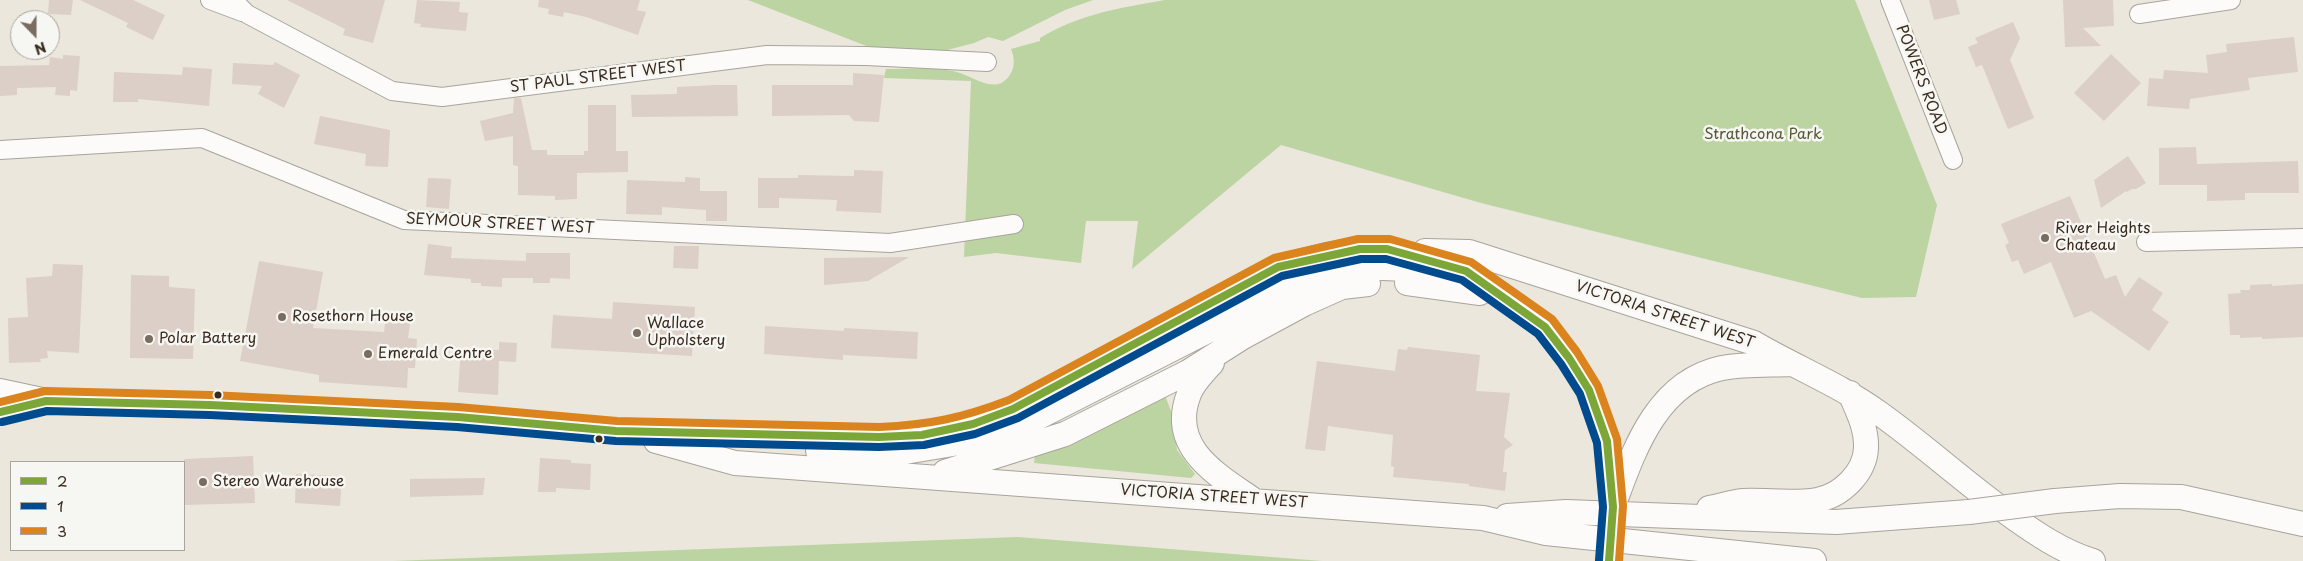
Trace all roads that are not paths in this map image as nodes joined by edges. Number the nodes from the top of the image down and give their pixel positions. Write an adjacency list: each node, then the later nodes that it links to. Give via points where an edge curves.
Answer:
1 (210, 0): 5 (street)
2 (233, 0): 5 (street, ST PAUL STREET WEST)
3 (1890, 0): 9 (street, POWERS ROAD)
4 (2232, 0): 6 (street)
5 (248, 14): 7 (street, ST PAUL STREET WEST, via 392,91 442,97 767,55)
6 (2139, 14)
7 (988, 62)
8 (0, 150): 10 (street, SEYMOUR STREET WEST, via 202,138 404,220 890,243)
9 (1953, 160)
10 (1014, 224)
11 (2303, 238): 12 (street)
12 (2146, 242)
13 (1387, 249): 15 (main road, VICTORIA STREET WEST, via 1466,271); 17 (main road, VICTORIA STREET WEST, via 1468,252 1754,342); 22 (main road, VICTORIA STREET WEST, via 1335,253 1278,267 1173,321 1079,375 973,424 922,435 879,437)
14 (1480, 292): 15 (main road); 16 (main road, via 1415,283 1342,287 1243,337); 23 (main road, via 1417,271 1376,268 1336,272 1292,288 1032,421 977,440 932,449 881,456)
15 (1510, 301): 26 (main road, VICTORIA STREET WEST, via 1545,327 1589,390 1607,441)
16 (1218, 355): 24 (main road, via 1065,434); 25 (main road, via 1189,394 1184,422 1187,439 1198,458 1216,475)
17 (1791, 364): 19 (main road, VICTORIA STREET WEST); 26 (main road, via 1720,369 1690,380 1669,396 1651,418)
18 (0, 391): 20 (main road)
19 (1850, 393): 27 (main road, via 1863,424 1866,447 1859,470 1850,483 1835,494 1817,500 1742,501); 32 (main road, VICTORIA STREET WEST, via 2037,534)
20 (46, 401): 21 (main road, VICTORIA STREET WEST); 22 (main road, VICTORIA STREET WEST, via 458,417)
21 (0, 412)
22 (616, 430): 23 (main road, VICTORIA STREET WEST)
23 (650, 439): 24 (main road, VICTORIA STREET WEST, via 735,463)
24 (931, 476): 25 (main road, VICTORIA STREET WEST)
25 (1254, 500): 28 (main road, VICTORIA STREET WEST)
26 (1613, 507): 30 (main road, bridge)
27 (1672, 516): 28 (main road, via 1566,512); 29 (main road, bridge, via 1836,522 2120,496 2181,497)
28 (1483, 518): 31 (main road, VICTORIA STREET WEST, via 1546,533)
29 (2303, 524)
30 (1609, 561)
31 (1814, 561)
32 (2093, 561)

